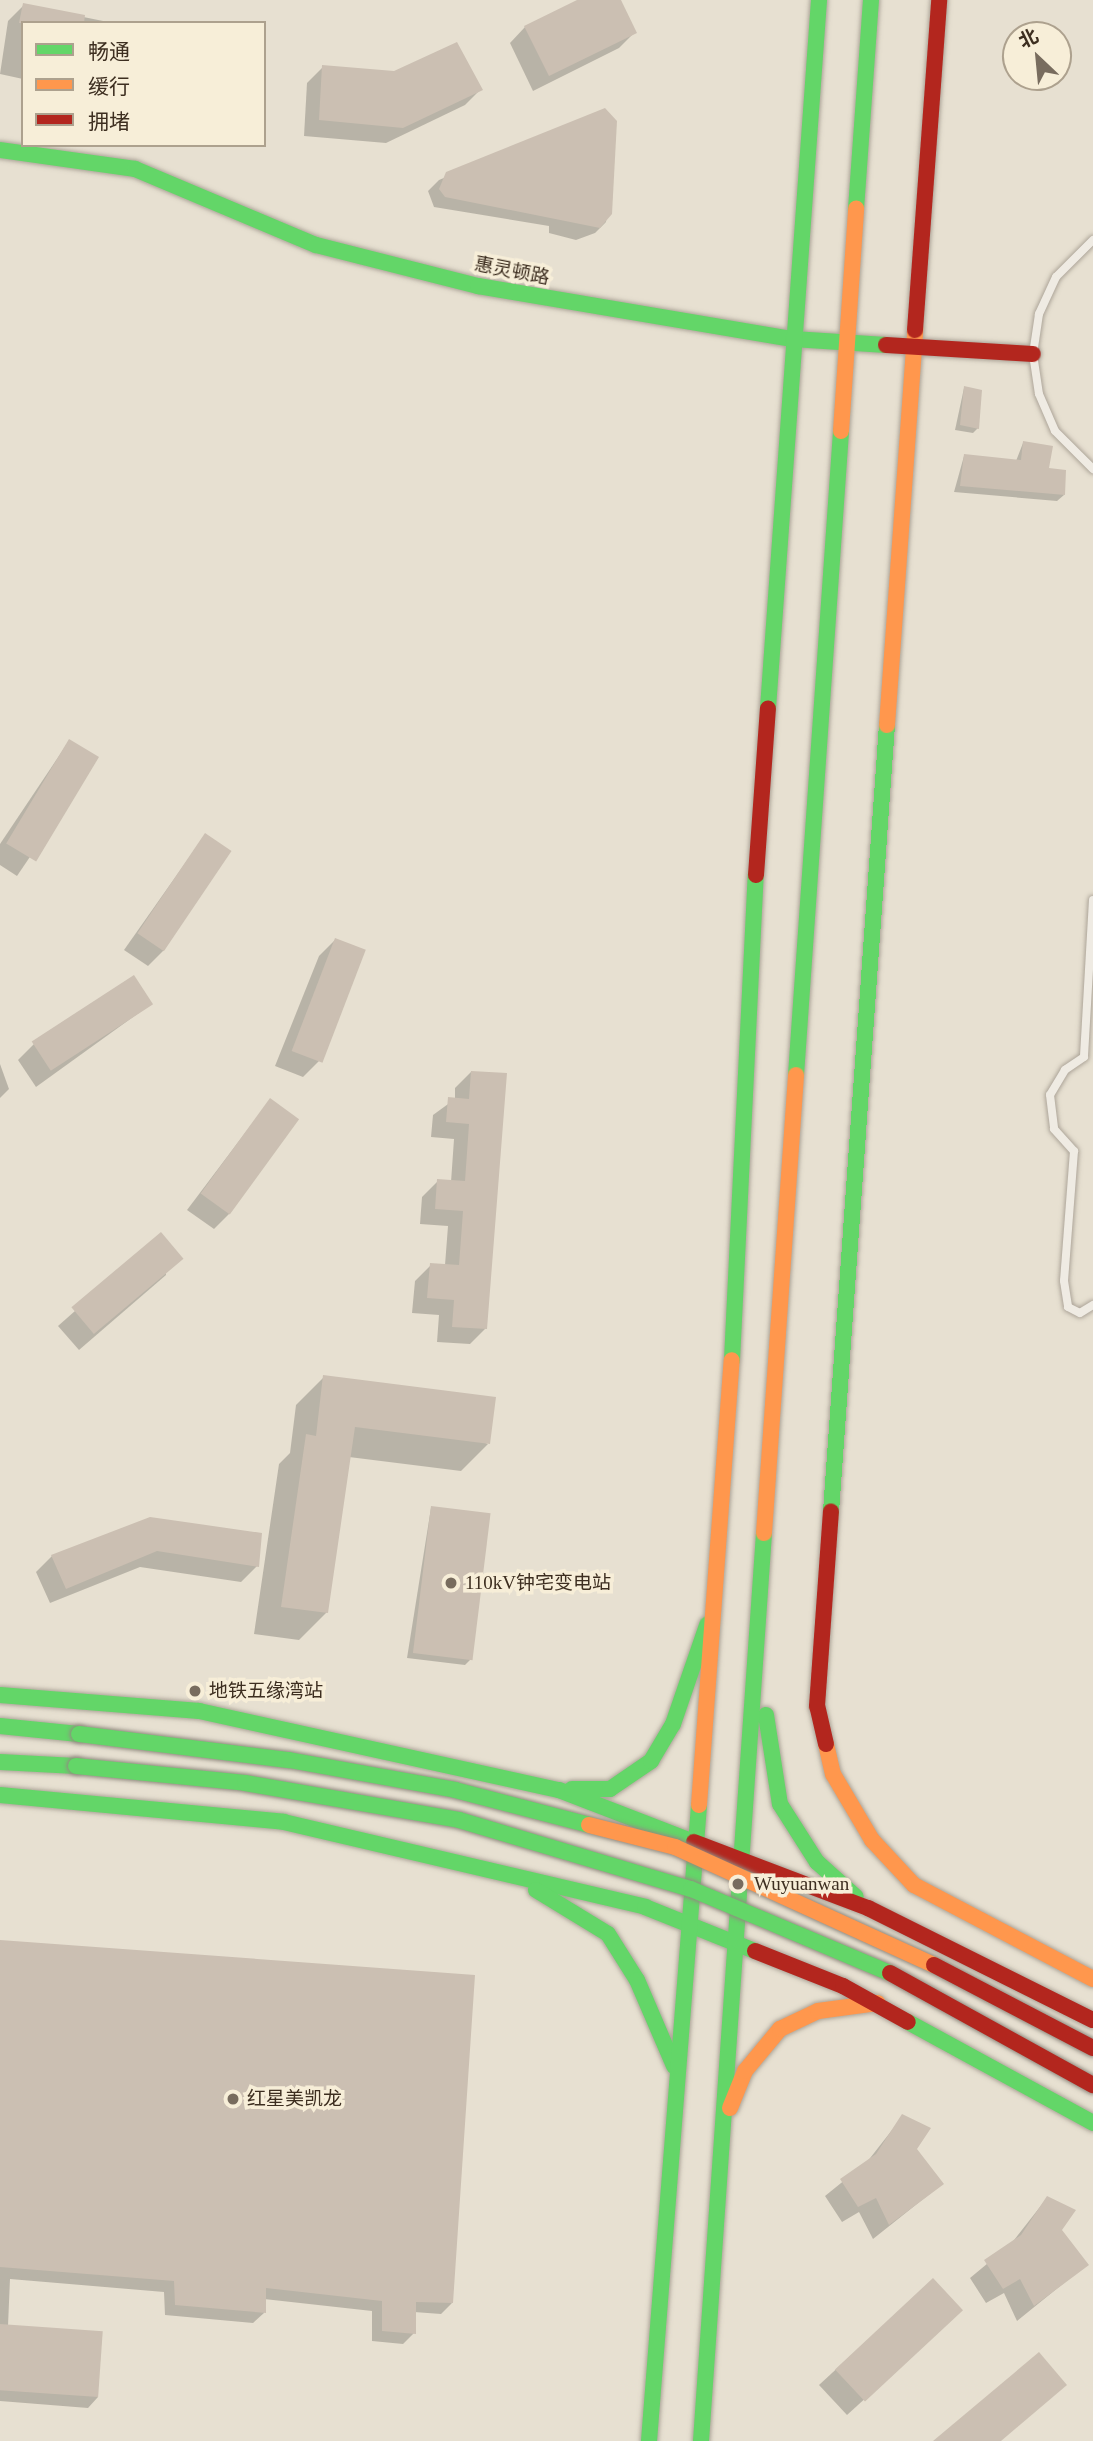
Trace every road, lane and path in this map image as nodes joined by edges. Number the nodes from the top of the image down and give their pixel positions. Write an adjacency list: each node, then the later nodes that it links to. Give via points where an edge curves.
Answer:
1 (819, 0): 6 (main road)
2 (871, 0): 7 (main road)
3 (939, 0): 8 (main road)
4 (0, 150): 6 (main road, 惠灵顿路, via 135,169 316,245 478,286)
5 (1093, 240): 9 (lane, via 1056,277 1039,314)
6 (793, 339): 7 (main road, 惠灵顿路); 13 (main road, via 745,1024)
7 (845, 342): 8 (main road, 惠灵顿路); 14 (main road)
8 (914, 349): 9 (main road, 惠灵顿路); 26 (main road, via 817,1706 833,1774 872,1840 914,1885)
9 (1033, 354): 10 (lane, via 1039,394 1055,431)
10 (1093, 469)
11 (1093, 900): 12 (lane, via 1084,1057 1065,1070 1051,1095 1054,1129 1074,1151 1064,1281 1068,1307 1080,1313)
12 (1093, 1305)
13 (720, 1585): 18 (main road, via 673,1724 651,1761 610,1788); 20 (main road)
14 (763, 1603): 21 (main road); 23 (main road, via 767,1745 780,1804 817,1862)
15 (0, 1695): 18 (main road, via 199,1711)
16 (0, 1726): 29 (main road, bridge, via 289,1760 455,1790 675,1847 905,1950)
17 (0, 1762): 31 (main road, bridge, via 245,1783 459,1821 691,1889 903,1979)
18 (559, 1790): 20 (main road)
19 (0, 1795): 22 (main road, via 284,1822)
20 (694, 1841): 21 (main road); 24 (main road)
21 (741, 1859): 23 (main road); 25 (main road)
22 (483, 1866): 24 (main road, via 645,1907); 30 (main road, via 564,1903 608,1934 637,1980)
23 (868, 1908): 28 (main road)
24 (688, 1926): 25 (main road); 30 (main road)
25 (734, 1944): 27 (main road); 33 (main road)
26 (1093, 1979)
27 (877, 2003): 32 (main road); 33 (main road, via 818,2011 780,2029 745,2071)
28 (1093, 2020)
29 (1093, 2048)
30 (676, 2070): 34 (main road)
31 (1093, 2085)
32 (1093, 2123)
33 (722, 2130): 35 (main road)
34 (649, 2441)
35 (701, 2441)

